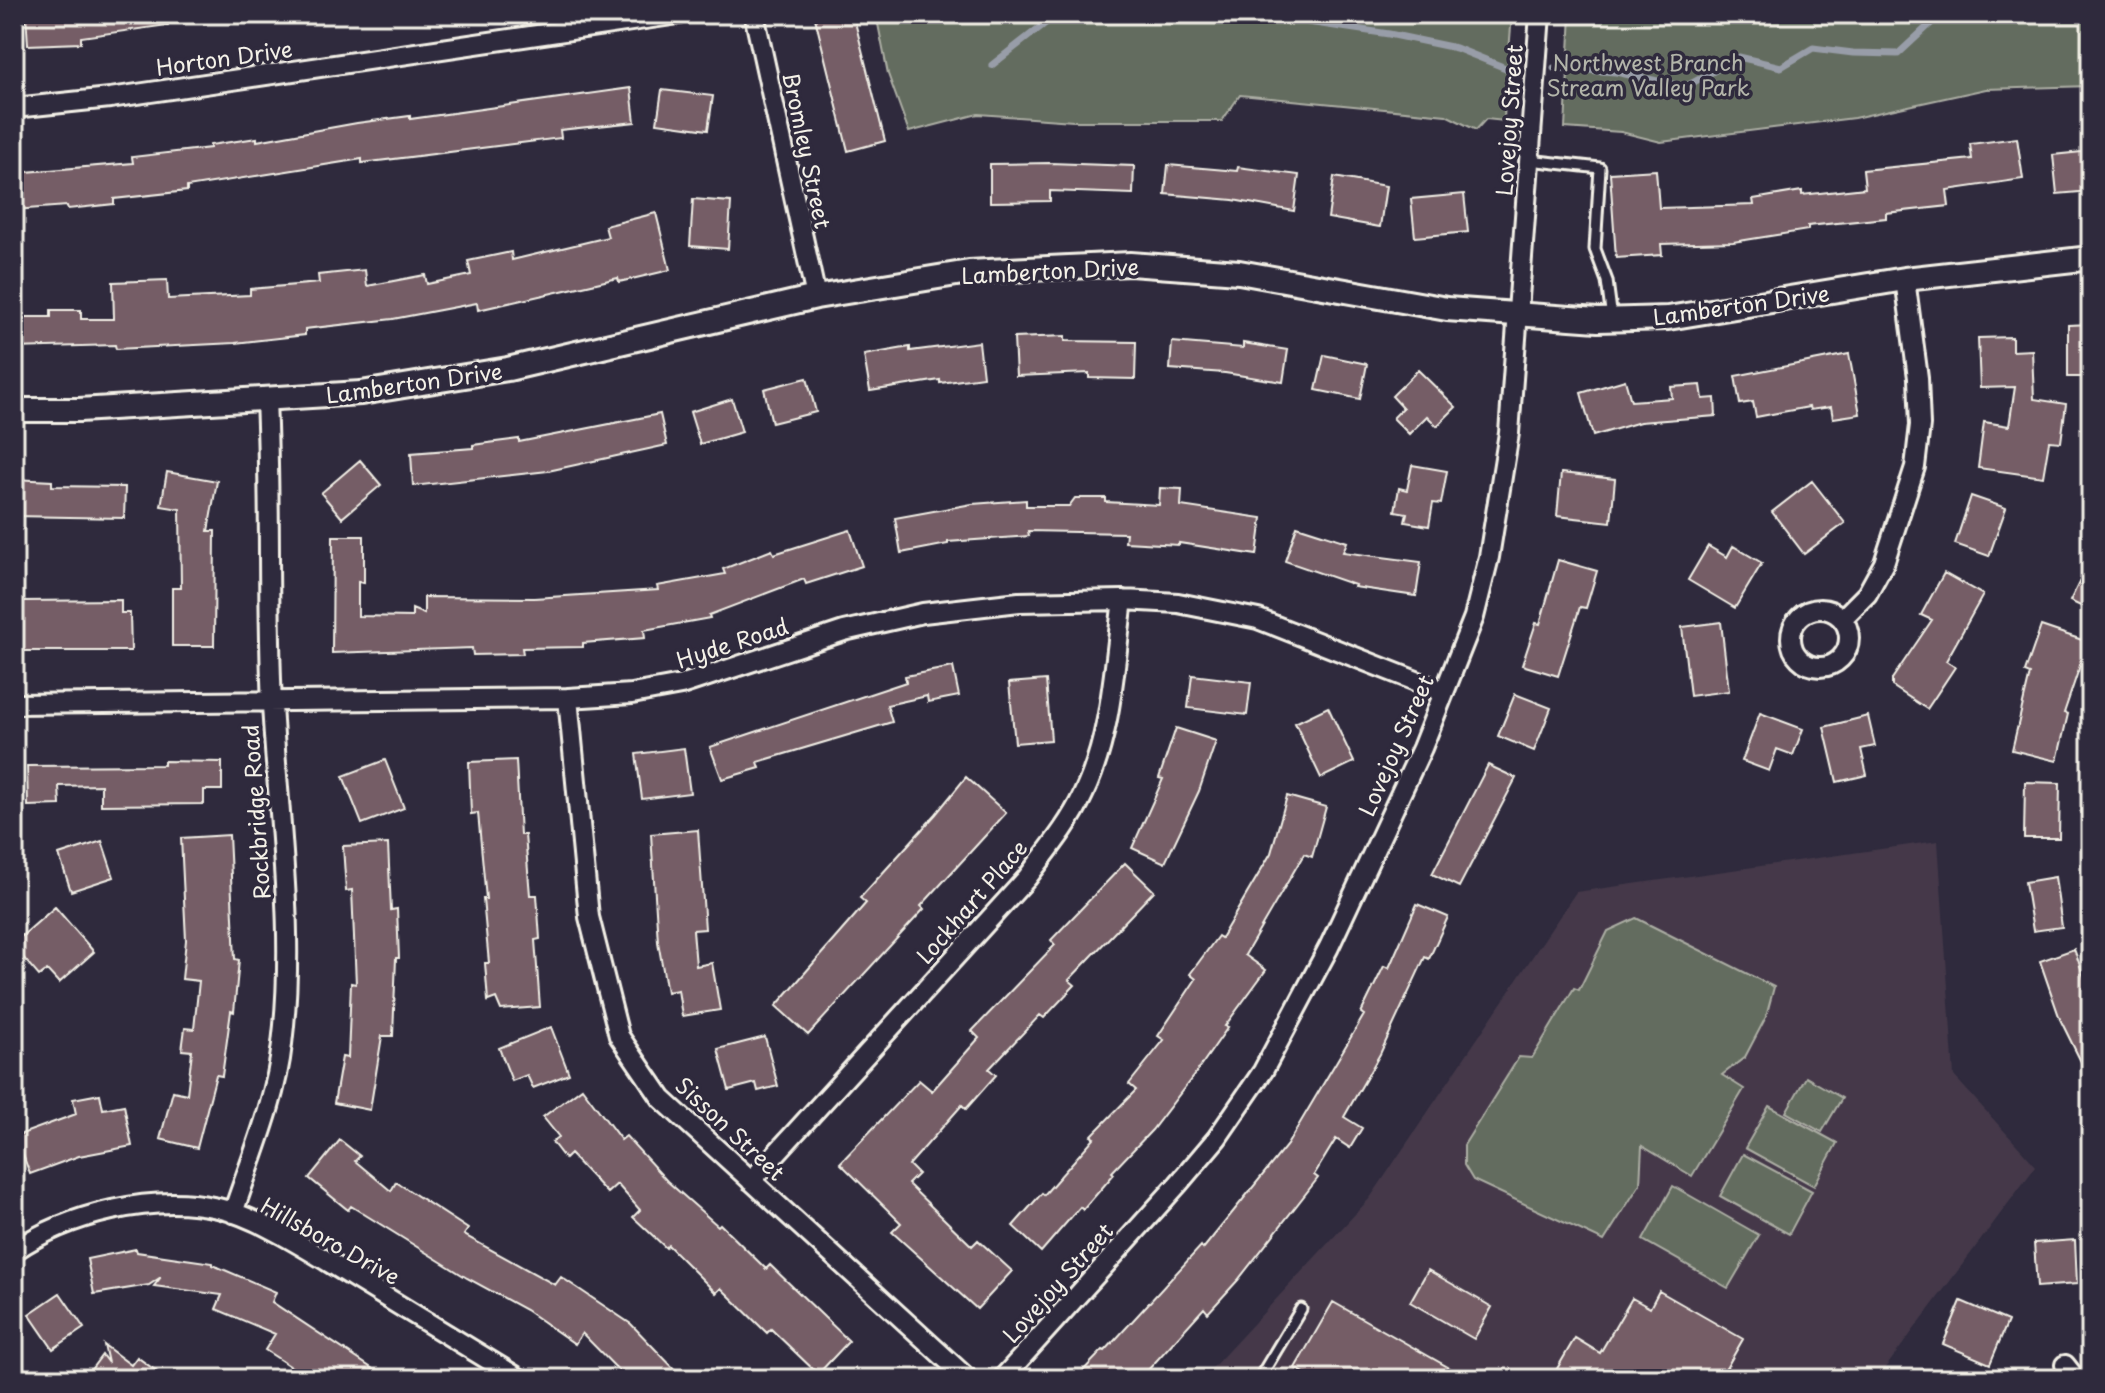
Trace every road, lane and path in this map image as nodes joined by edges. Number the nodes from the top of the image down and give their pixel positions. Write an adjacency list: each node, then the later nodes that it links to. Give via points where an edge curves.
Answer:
1 (679, 14): 4 (street, Horton Drive)
2 (754, 14): 8 (street, Bromley Street)
3 (1540, 14): 5 (street, Lovejoy Street)
4 (14, 108)
5 (1529, 160): 9 (street, Lovejoy Street); 10 (lane, via 1600,168 1595,249 1607,281)
6 (2091, 258): 7 (street, Lamberton Drive)
7 (1905, 279): 10 (street, Lamberton Drive, via 1668,318); 14 (street, via 1918,378 1915,467 1884,563 1867,594)
8 (816, 297): 9 (street, Lamberton Drive, via 969,272 1130,264 1239,272 1447,309); 11 (street, Lamberton Drive, via 508,369 361,393)
9 (1517, 315): 10 (street, Lamberton Drive); 15 (street, Lovejoy Street, via 1509,433 1489,557 1474,617)
10 (1612, 319)
11 (266, 401): 12 (street, Lamberton Drive); 17 (street, Rockbridge Road)
12 (14, 410)
13 (1123, 600): 15 (street, Hyde Road, via 1178,603 1258,619); 16 (street, Hyde Road, via 1019,602 923,613 844,631 681,685); 19 (street, Lockhart Place, via 1104,738 1083,795 1063,829 1027,878)
14 (1842, 619)
15 (1444, 692): 25 (street, Lovejoy Street, via 1329,947 1263,1071 1217,1138)
16 (568, 698): 17 (street, Hyde Road); 19 (street, Sisson Street, via 589,917 619,1036 662,1099)
17 (272, 703): 18 (street, Hyde Road); 20 (street, Rockbridge Road, via 286,998 282,1048)
18 (14, 704)
19 (751, 1181): 24 (street, Sisson Street)
20 (233, 1213): 21 (street, Hillsboro Drive, via 155,1203 81,1218 38,1234); 23 (street, Hillsboro Drive, via 294,1241)
21 (14, 1251)
22 (1301, 1309): 26 (lane)
23 (520, 1379)
24 (968, 1379)
25 (1002, 1379)
26 (1259, 1379)

